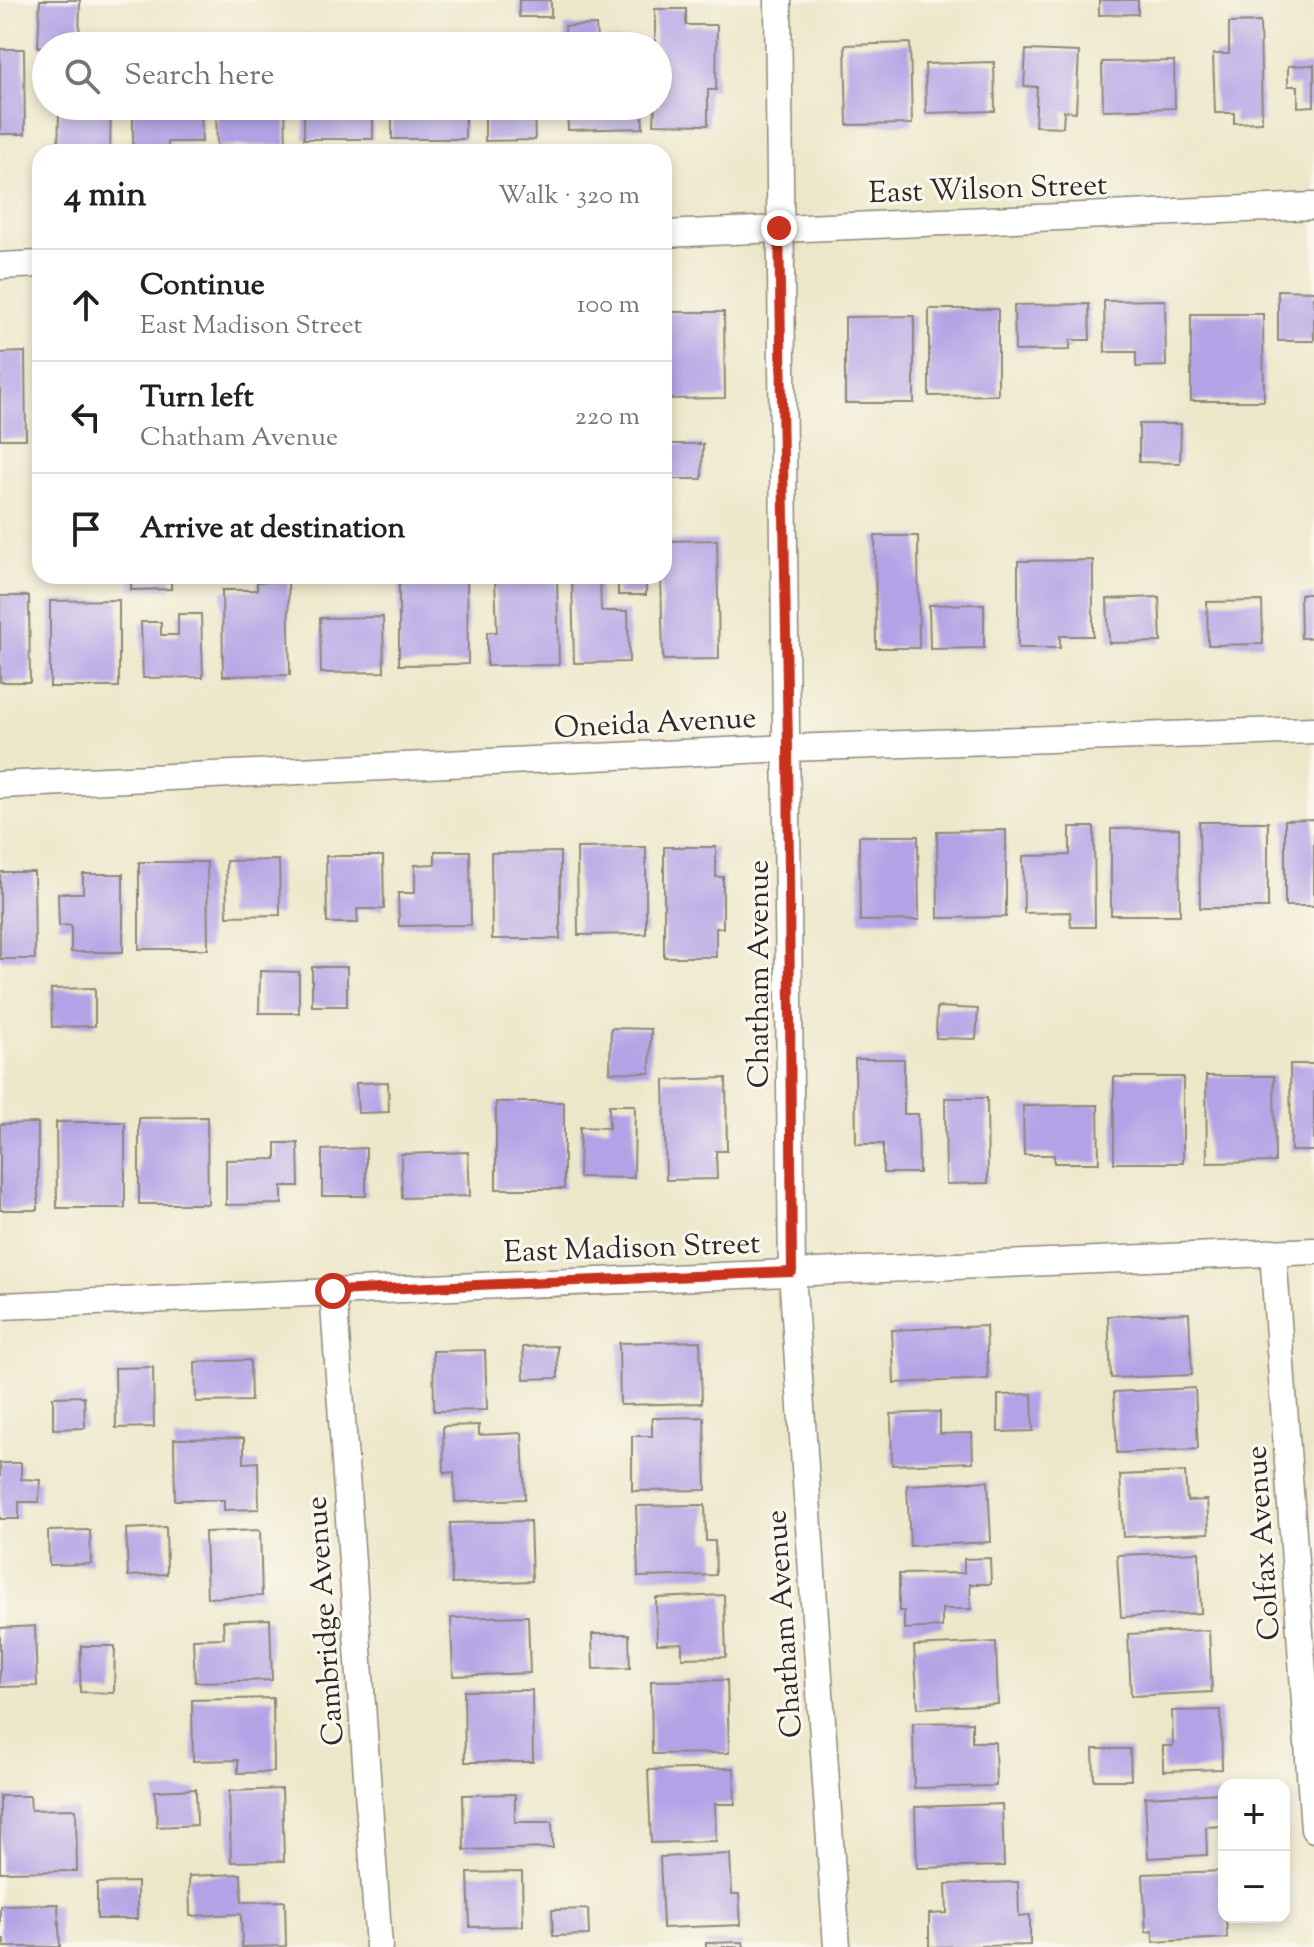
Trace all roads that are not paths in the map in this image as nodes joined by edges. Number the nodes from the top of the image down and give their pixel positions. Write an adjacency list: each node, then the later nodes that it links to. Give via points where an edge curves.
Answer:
1 (778, 0): 3 (street, Chatham Avenue)
2 (1314, 206): 3 (street, East Wilson Street)
3 (779, 228): 4 (street, East Wilson Street); 8 (street, Chatham Avenue)
4 (672, 234)
5 (32, 264): 6 (street)
6 (0, 266)
7 (1314, 730): 8 (street, Oneida Avenue)
8 (788, 748): 9 (street, Oneida Avenue); 12 (street, Chatham Avenue)
9 (0, 785)
10 (1314, 1251): 11 (street, East Madison Street)
11 (1273, 1252): 12 (street, East Madison Street); 15 (street, Colfax Avenue)
12 (792, 1272): 13 (street, East Madison Street); 17 (street, Chatham Avenue)
13 (333, 1291): 14 (street, East Madison Street); 16 (street, Cambridge Avenue)
14 (0, 1306)
15 (1314, 1829)
16 (379, 1947)
17 (837, 1947)

